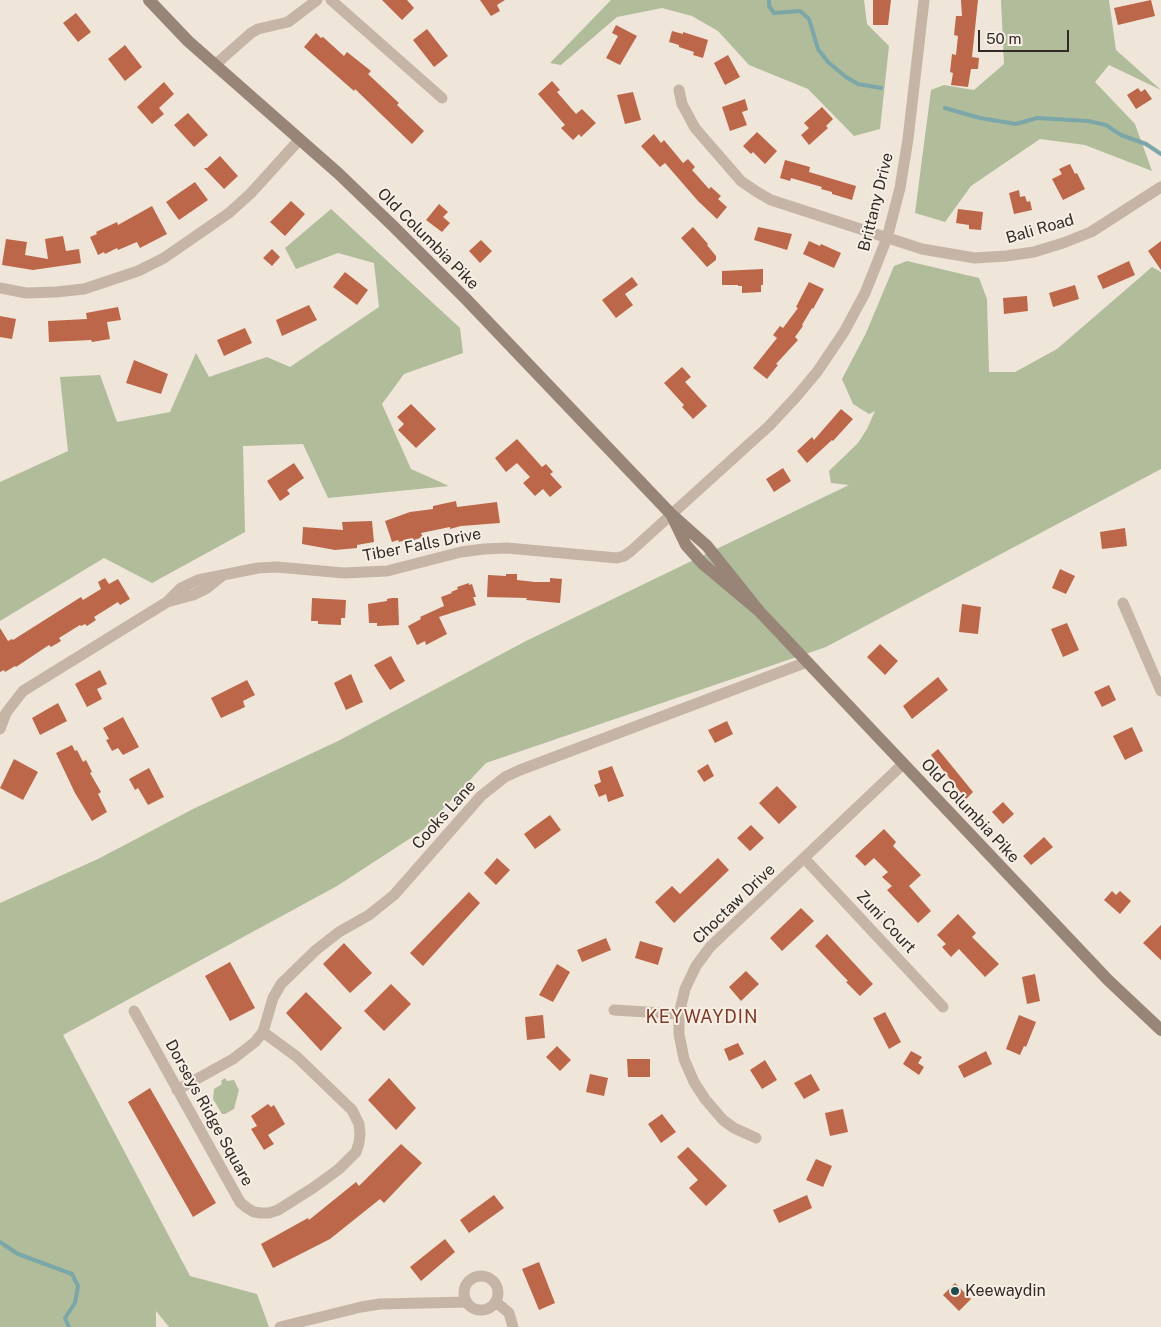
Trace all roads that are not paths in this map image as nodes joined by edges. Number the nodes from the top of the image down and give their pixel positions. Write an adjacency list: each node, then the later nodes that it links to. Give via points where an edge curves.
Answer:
1 (150, 0): 5 (street, Old Columbia Pike, via 188,41)
2 (317, 0): 5 (street, via 288,22 251,33)
3 (331, 0): 7 (street)
4 (924, 0): 10 (street, Brittany Drive, via 900,188)
5 (216, 64): 8 (street, Old Columbia Pike)
6 (679, 90): 10 (street, Bali Road, via 682,104 695,128 742,181 756,192 771,200)
7 (442, 98)
8 (300, 139): 11 (street, via 229,213 164,258 138,271 74,290 26,292); 12 (street, Old Columbia Pike, via 466,299)
9 (1161, 187): 10 (street, Bali Road, via 1090,232 1034,252 975,258 922,249)
10 (887, 238): 12 (street, Brittany Drive, via 865,294 817,372 769,426)
11 (0, 288)
12 (671, 514): 14 (street, Old Columbia Pike, via 707,546 759,611); 16 (street, Tiber Falls Drive, via 631,551 616,558 512,548 484,549 374,573 258,568 190,583 168,602 23,691 6,713)
13 (1123, 603): 15 (street)
14 (807, 662): 17 (street, Old Columbia Pike); 24 (street, Cooks Lane, via 504,777 481,796 394,895 316,950 281,984)
15 (1161, 691)
16 (0, 729)
17 (903, 764): 18 (street, Choctaw Drive); 23 (street, Old Columbia Pike, via 1108,980)
18 (805, 859): 19 (street, Zuni Court); 22 (street, Choctaw Drive, via 710,947 685,989)
19 (943, 1007)
20 (614, 1010): 22 (street)
21 (134, 1012): 25 (street, Dorseys Ridge Square)
22 (679, 1014): 26 (street, Choctaw Drive, via 684,1059 694,1082 723,1120)
23 (1161, 1030)
24 (263, 1032): 25 (street, Cooks Lane, via 233,1059); 25 (street, Dorseys Ridge Square, via 297,1057 352,1110 359,1124 356,1152 313,1188 269,1213 247,1208 240,1202)
25 (177, 1090)
26 (756, 1138)
27 (466, 1302): 28 (street, via 479,1310 489,1309); 28 (street, via 465,1287 471,1280 484,1276 497,1286 499,1295); 29 (street, via 380,1304)
28 (496, 1302): 30 (street, via 509,1314)
29 (280, 1327)
30 (513, 1327)

